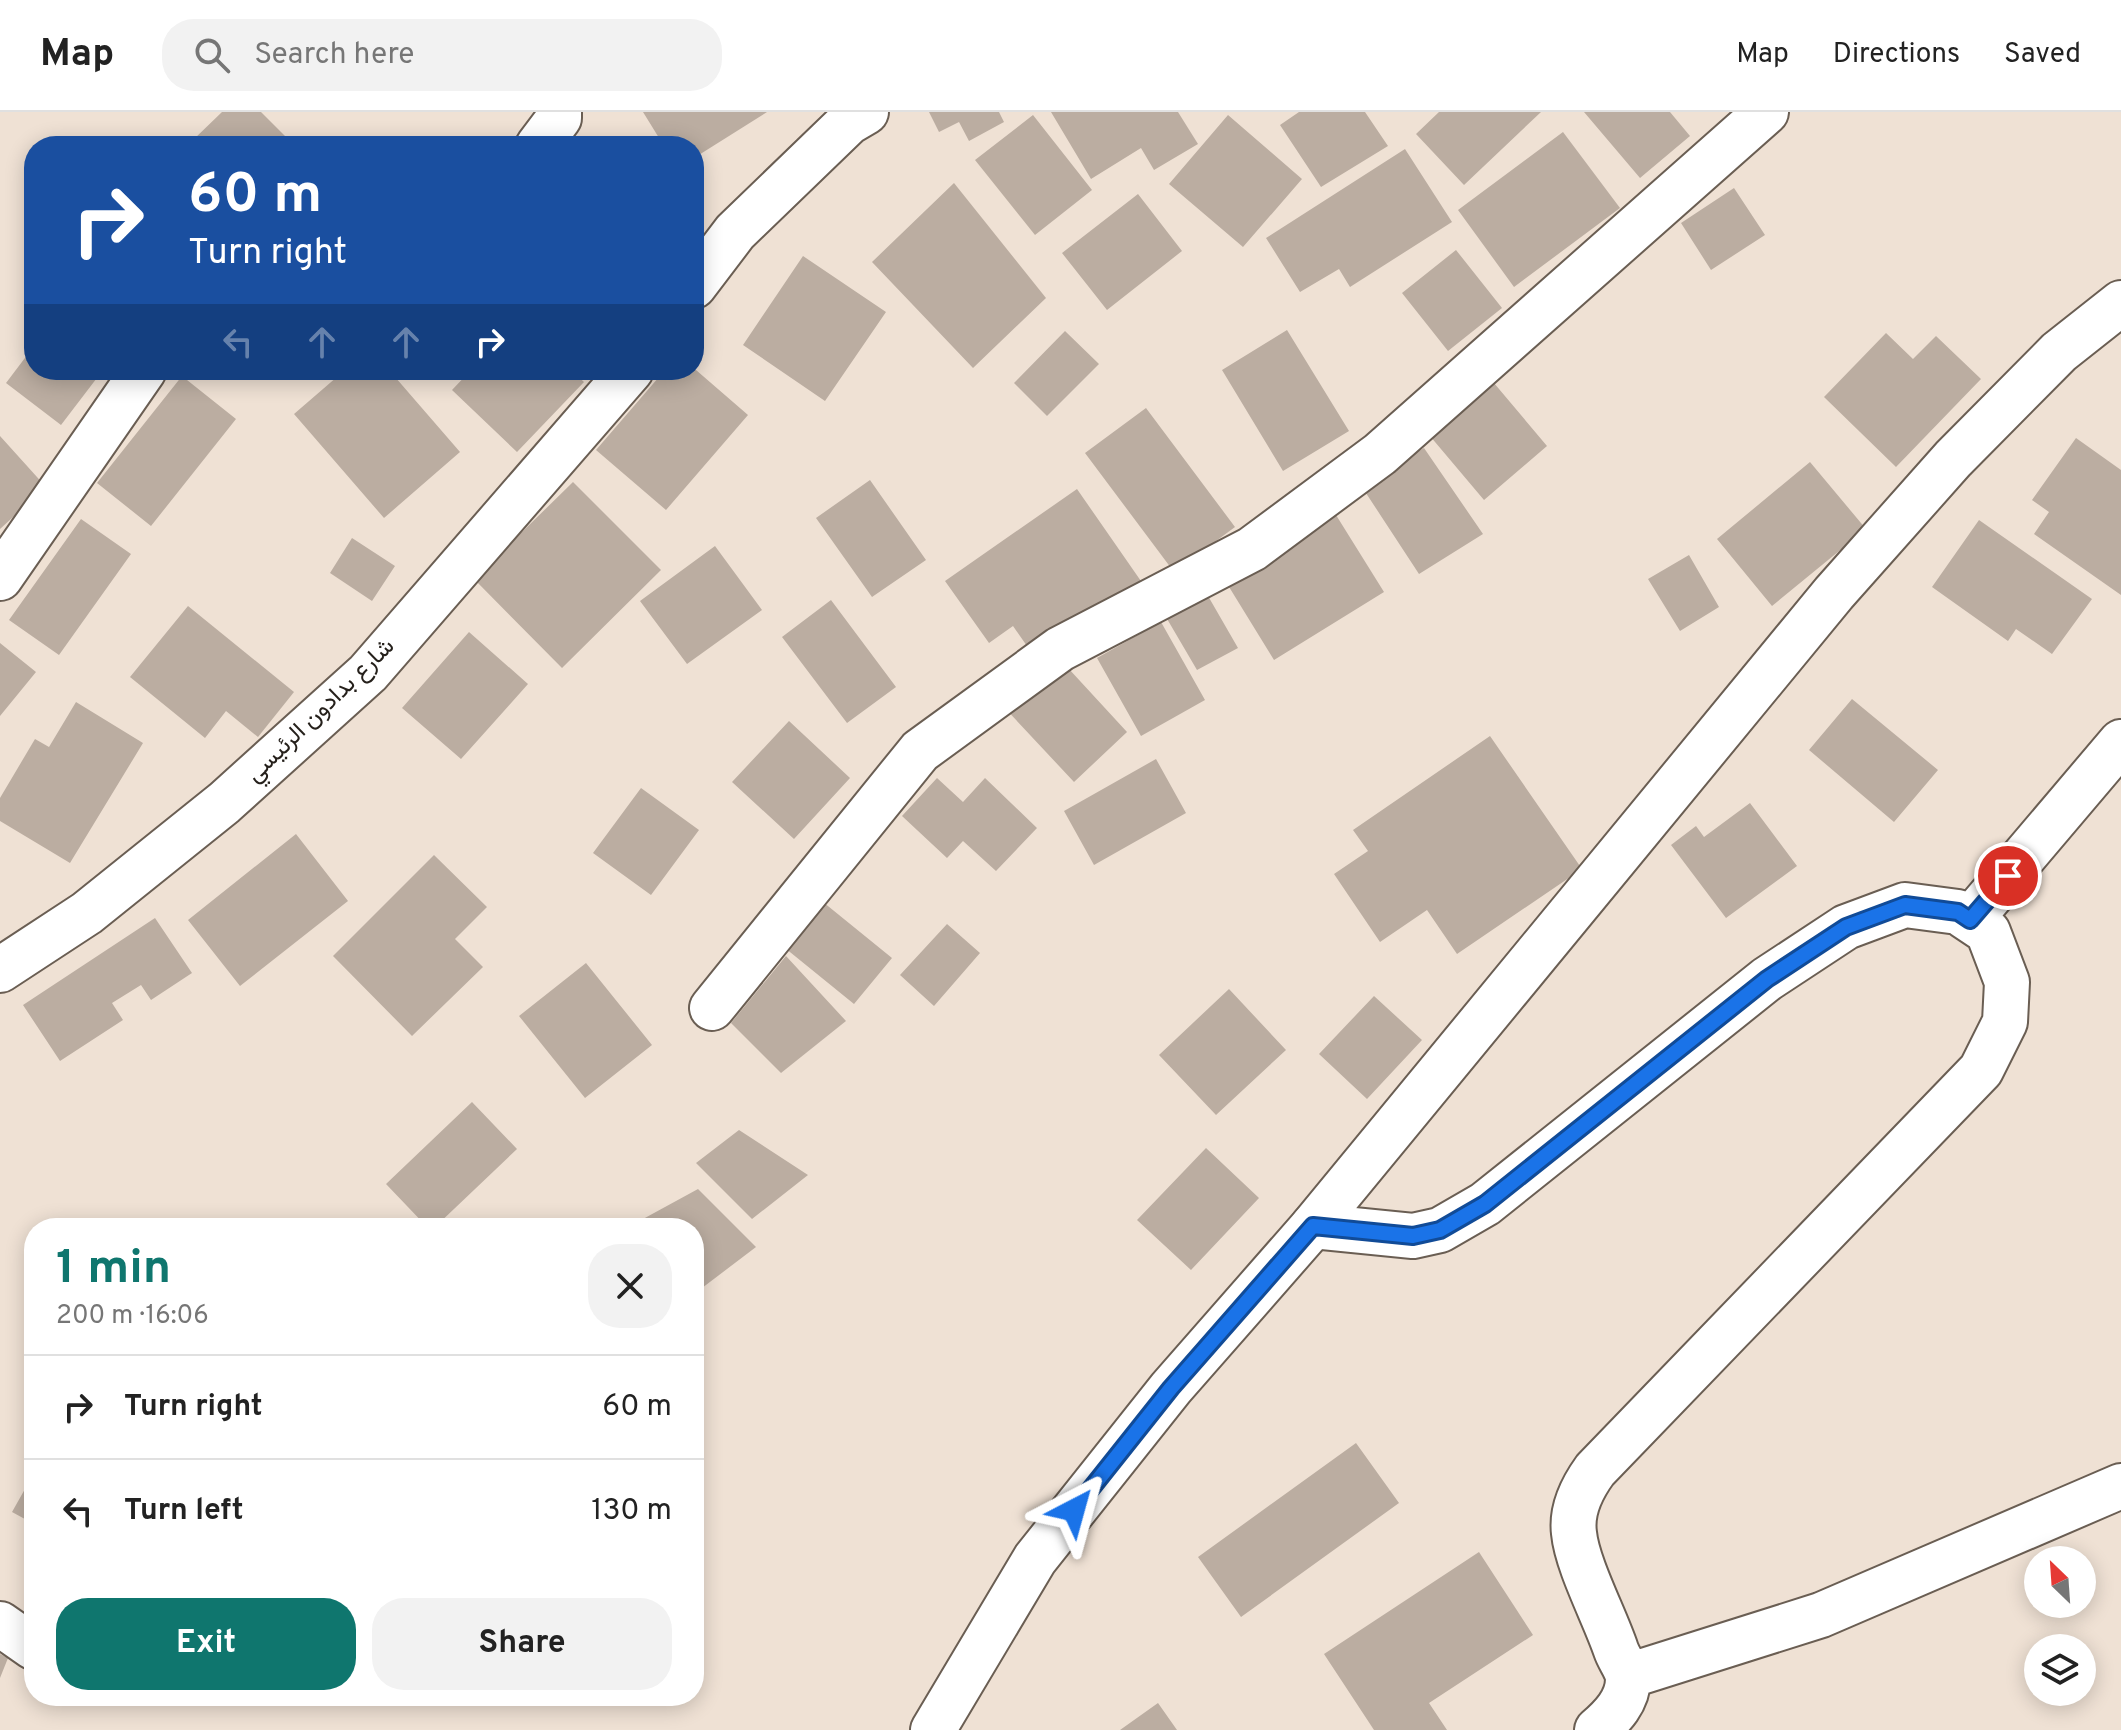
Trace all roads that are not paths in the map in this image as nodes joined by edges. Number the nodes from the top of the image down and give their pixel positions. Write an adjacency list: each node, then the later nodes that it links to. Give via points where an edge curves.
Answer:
1 (559, 112): 4 (street)
2 (866, 112): 5 (street, via 849,122 735,232)
3 (1766, 112): 13 (street, via 1380,454 1252,549 1060,649 920,751)
4 (546, 136)
5 (704, 273)
6 (2121, 303): 14 (street, via 2048,362 1834,593)
7 (137, 380): 9 (street)
8 (617, 380): 12 (street, شارع بدادون الرئيسي, via 368,673 224,803 87,913)
9 (0, 578)
10 (2121, 742): 11 (street)
11 (1970, 920): 14 (street, via 1958,912 1905,905 1846,927 1767,979 1485,1204 1440,1230 1413,1236); 18 (street, via 1988,932 2007,982 2005,1022 1981,1070 1584,1486 1573,1532)
12 (0, 970)
13 (712, 1008)
14 (1313, 1226): 19 (street, via 1171,1388 1035,1559)
15 (2121, 1486): 18 (street, via 1821,1615)
16 (0, 1624): 17 (street)
17 (24, 1641)
18 (1628, 1676): 20 (street, via 1614,1715)
19 (933, 1730)
20 (1597, 1730)

